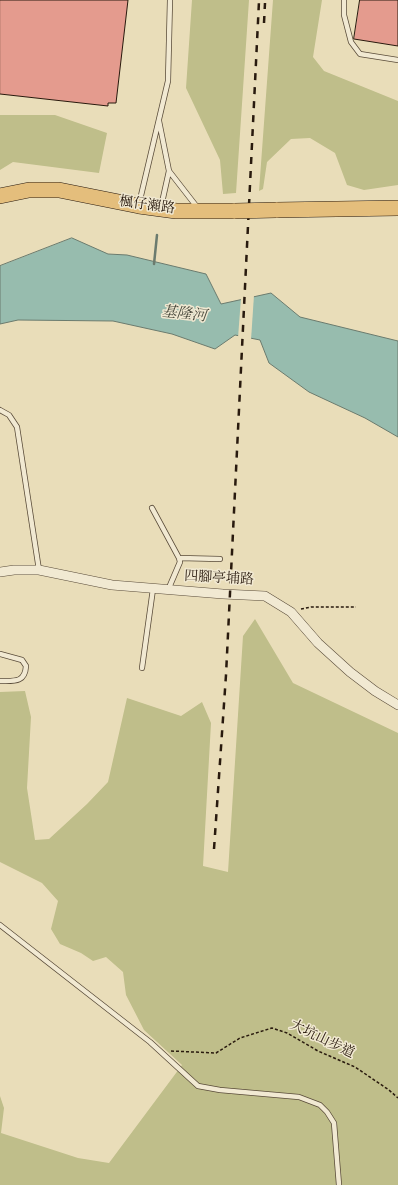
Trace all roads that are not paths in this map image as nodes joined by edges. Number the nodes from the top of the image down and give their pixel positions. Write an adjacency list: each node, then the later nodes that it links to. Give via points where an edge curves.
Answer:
1 (170, 0): 4 (lane, via 168,81)
2 (344, 0): 3 (lane, via 344,15 351,42 360,54)
3 (398, 60)
4 (159, 120): 5 (lane); 7 (lane)
5 (169, 171): 9 (lane); 10 (lane)
6 (0, 196): 7 (main road, 楓仔瀨路, via 29,190 59,190)
7 (139, 206): 9 (main road, 楓仔瀨路)
8 (397, 207): 10 (main road, 楓仔瀨路, bridge)
9 (161, 209): 10 (main road, 楓仔瀨路)
10 (200, 211)
11 (0, 410): 15 (lane, via 9,415 17,427)
12 (152, 508): 13 (lane)
13 (179, 558): 14 (lane); 18 (lane, via 180,562)
14 (220, 559)
15 (39, 570): 16 (street, 四腳亭埔路); 17 (street, 四腳亭埔路, via 112,585)
16 (0, 572)
17 (152, 589): 18 (street, 四腳亭埔路); 20 (lane)
18 (168, 590): 22 (street, 四腳亭埔路, via 265,596 291,612 318,644 350,672 374,691)
19 (0, 654): 21 (lane, via 22,660 26,666 22,678 15,681)
20 (142, 668)
21 (0, 681)
22 (398, 705)
23 (0, 925): 24 (lane, via 160,1051 198,1086 299,1097 320,1105 328,1112 334,1123)
24 (339, 1185)

